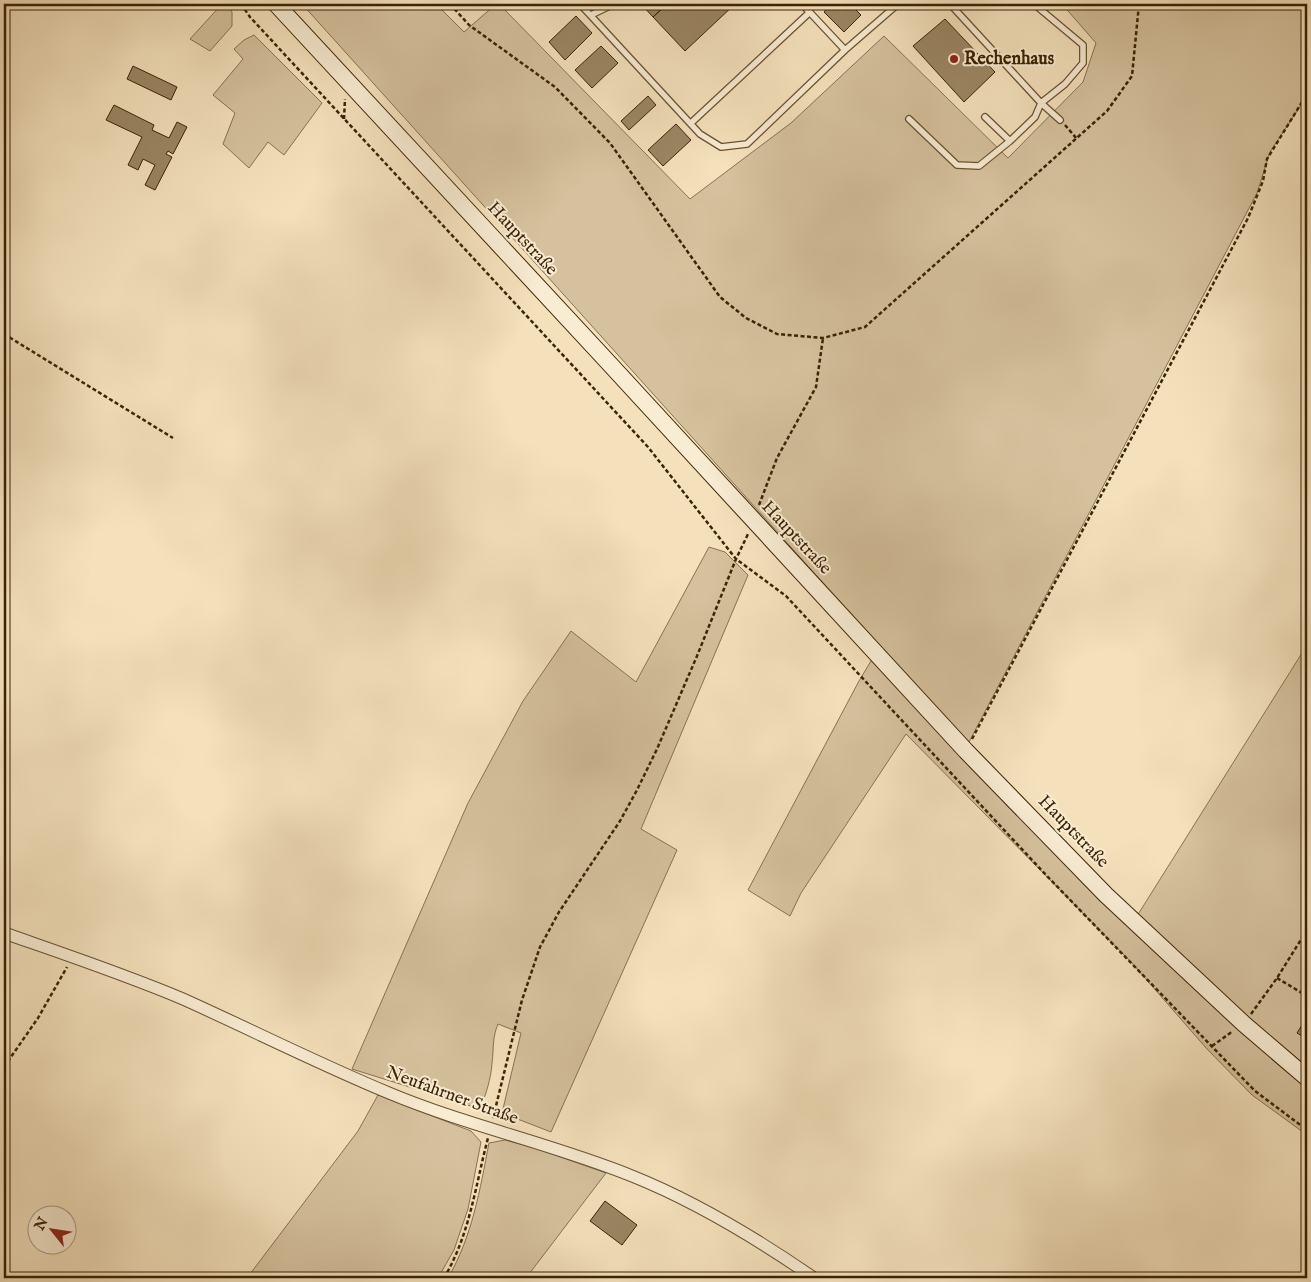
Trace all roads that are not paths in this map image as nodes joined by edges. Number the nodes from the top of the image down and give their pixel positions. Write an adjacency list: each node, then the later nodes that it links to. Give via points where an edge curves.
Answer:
1 (276, 4): 20 (main road, Hauptstraße, via 966,751 1106,895)
2 (580, 4): 11 (lane)
3 (614, 4): 11 (lane)
4 (802, 4): 10 (lane)
5 (898, 4): 12 (lane)
6 (950, 4): 13 (lane)
7 (1012, 4): 8 (lane)
8 (1017, 4)
9 (1034, 4): 13 (lane, via 1083,45 1083,63 1065,84)
10 (810, 12): 12 (lane); 17 (lane)
11 (591, 15): 17 (lane)
12 (845, 50): 17 (lane, via 747,144 722,147 700,134)
13 (1041, 103): 16 (lane); 18 (lane, via 1035,117)
14 (985, 117): 18 (lane)
15 (909, 119): 18 (lane, via 956,165 979,166)
16 (1060, 120)
17 (691, 123)
18 (1010, 141)
19 (4, 933): 21 (street, Neufahrner Straße, via 180,998 389,1093 610,1167 716,1216)
20 (1307, 1078)
21 (814, 1278)

